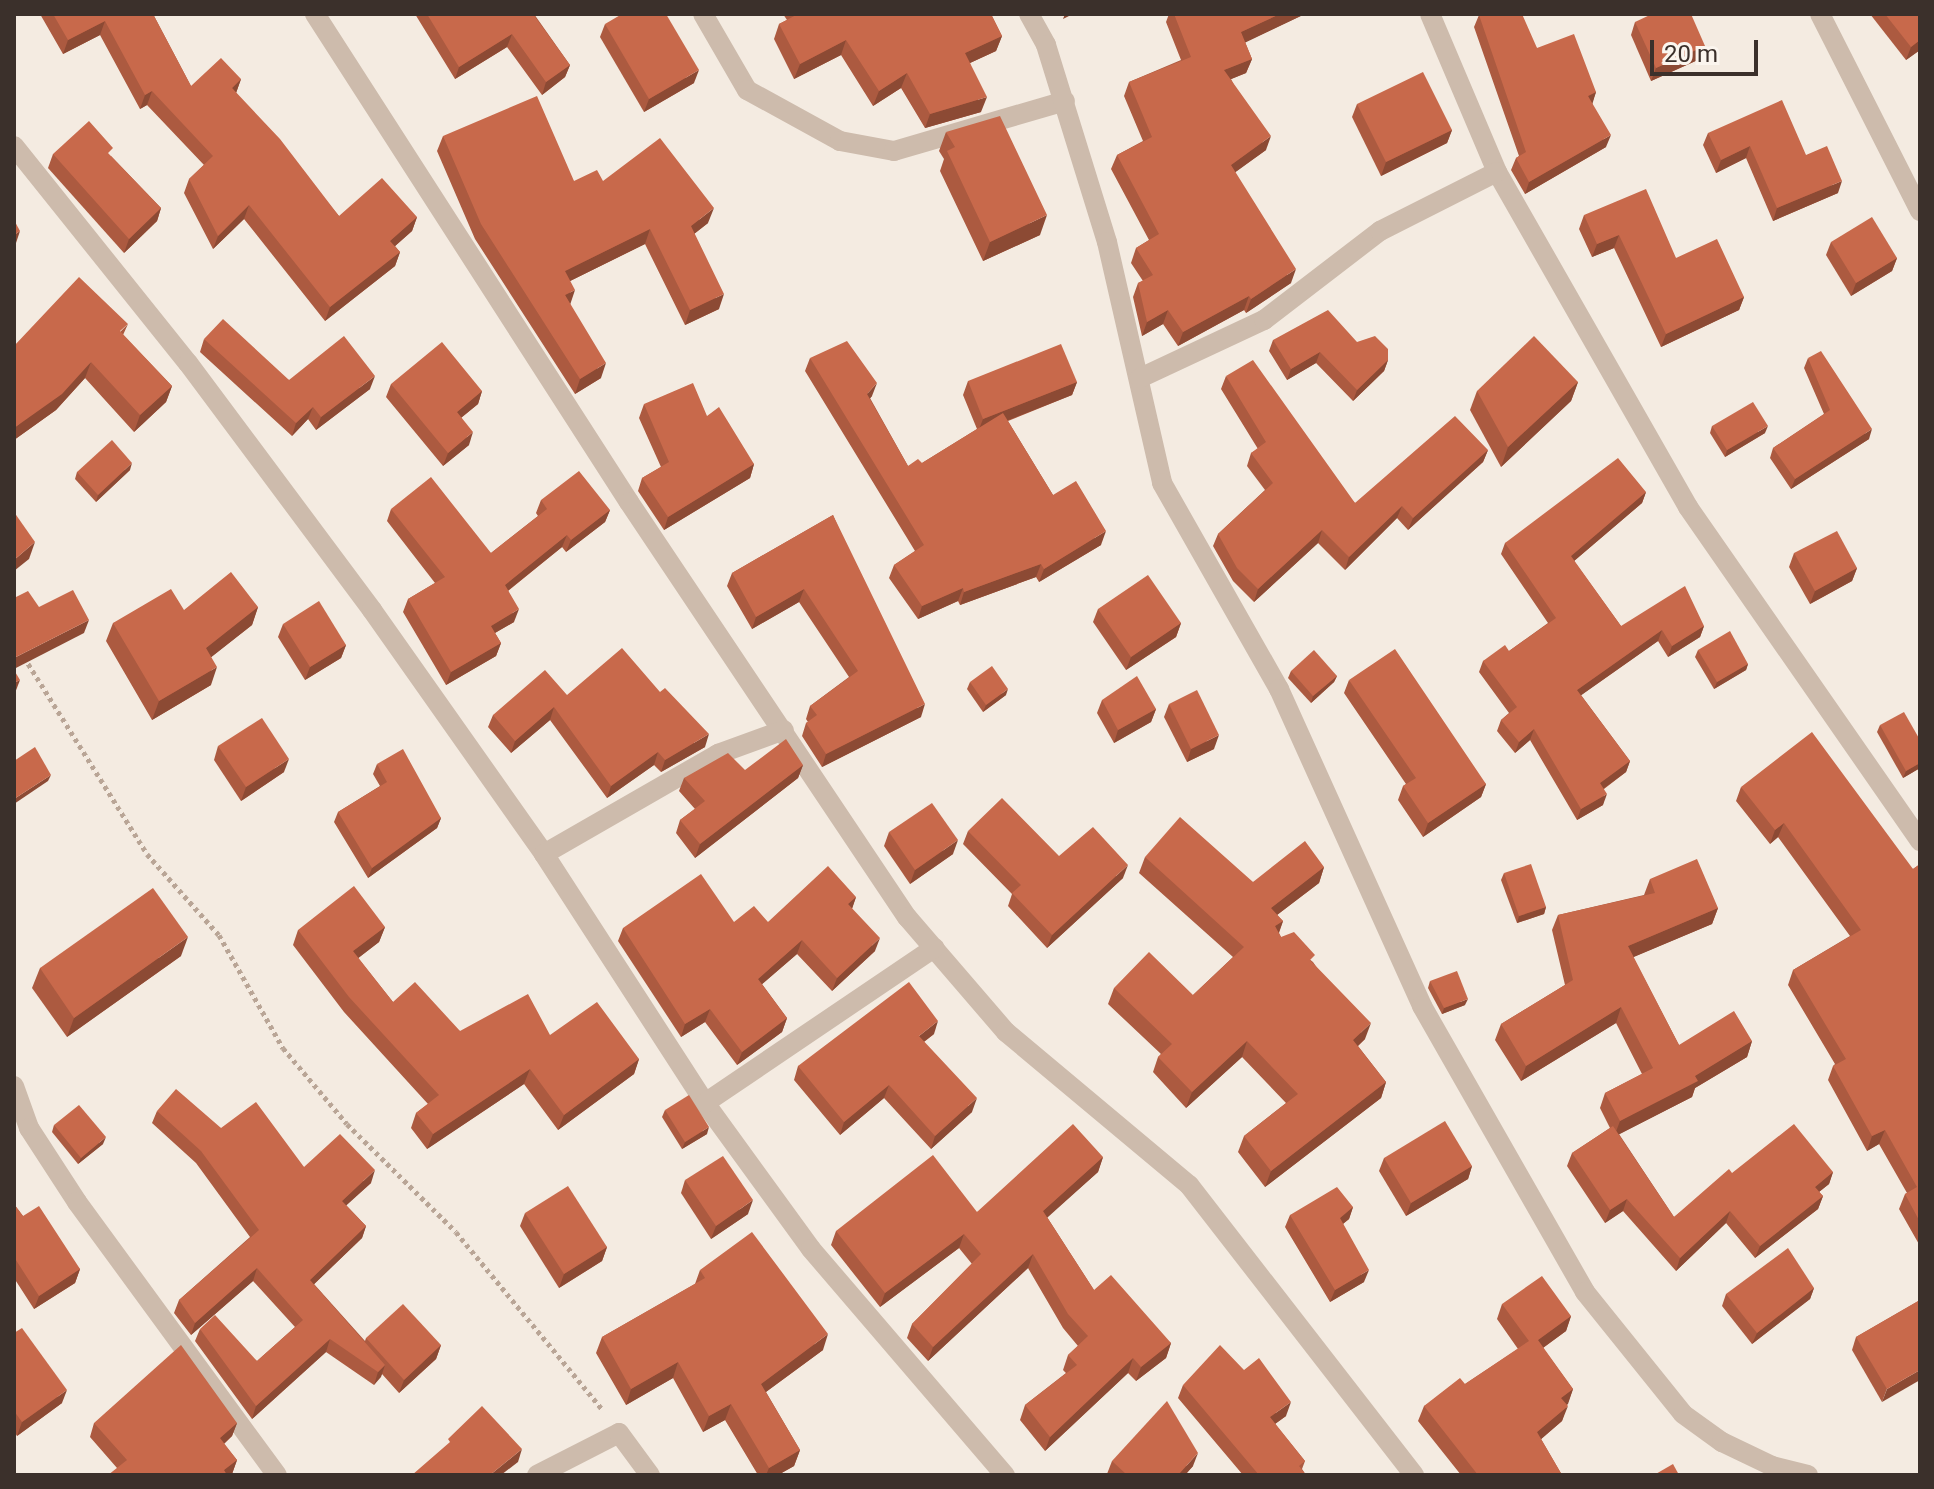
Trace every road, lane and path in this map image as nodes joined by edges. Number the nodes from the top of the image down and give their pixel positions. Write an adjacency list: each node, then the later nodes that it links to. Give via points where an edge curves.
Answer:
1 (315, 14): 12 (street, via 587,439)
2 (703, 14): 6 (street, via 747,90 840,141 894,151)
3 (1029, 14): 6 (street)
4 (1430, 14): 8 (street)
5 (1820, 14): 9 (street)
6 (1065, 101): 10 (street)
7 (14, 146): 14 (street, via 188,363)
8 (1497, 172): 10 (street, via 1380,231 1264,320); 13 (street, via 1688,507)
9 (1920, 211)
10 (1140, 378): 24 (street, via 1148,441 1178,518 1279,689 1422,1006 1585,1292 1683,1414 1747,1454)
11 (22, 654): 18 (path, via 147,854 219,935 283,1048 347,1124 456,1232 559,1351)
12 (784, 730): 14 (street, via 718,754); 15 (street, via 907,917)
13 (1920, 841)
14 (544, 854): 17 (street)
15 (934, 948): 17 (street); 23 (street, via 1006,1032 1189,1185)
16 (14, 1086): 19 (street, via 29,1128 77,1202)
17 (705, 1103): 22 (street, via 811,1249)
18 (619, 1433): 20 (street); 21 (street)
19 (277, 1475)
20 (537, 1475)
21 (650, 1475)
22 (1005, 1475)
23 (1414, 1475)
24 (1808, 1475)

